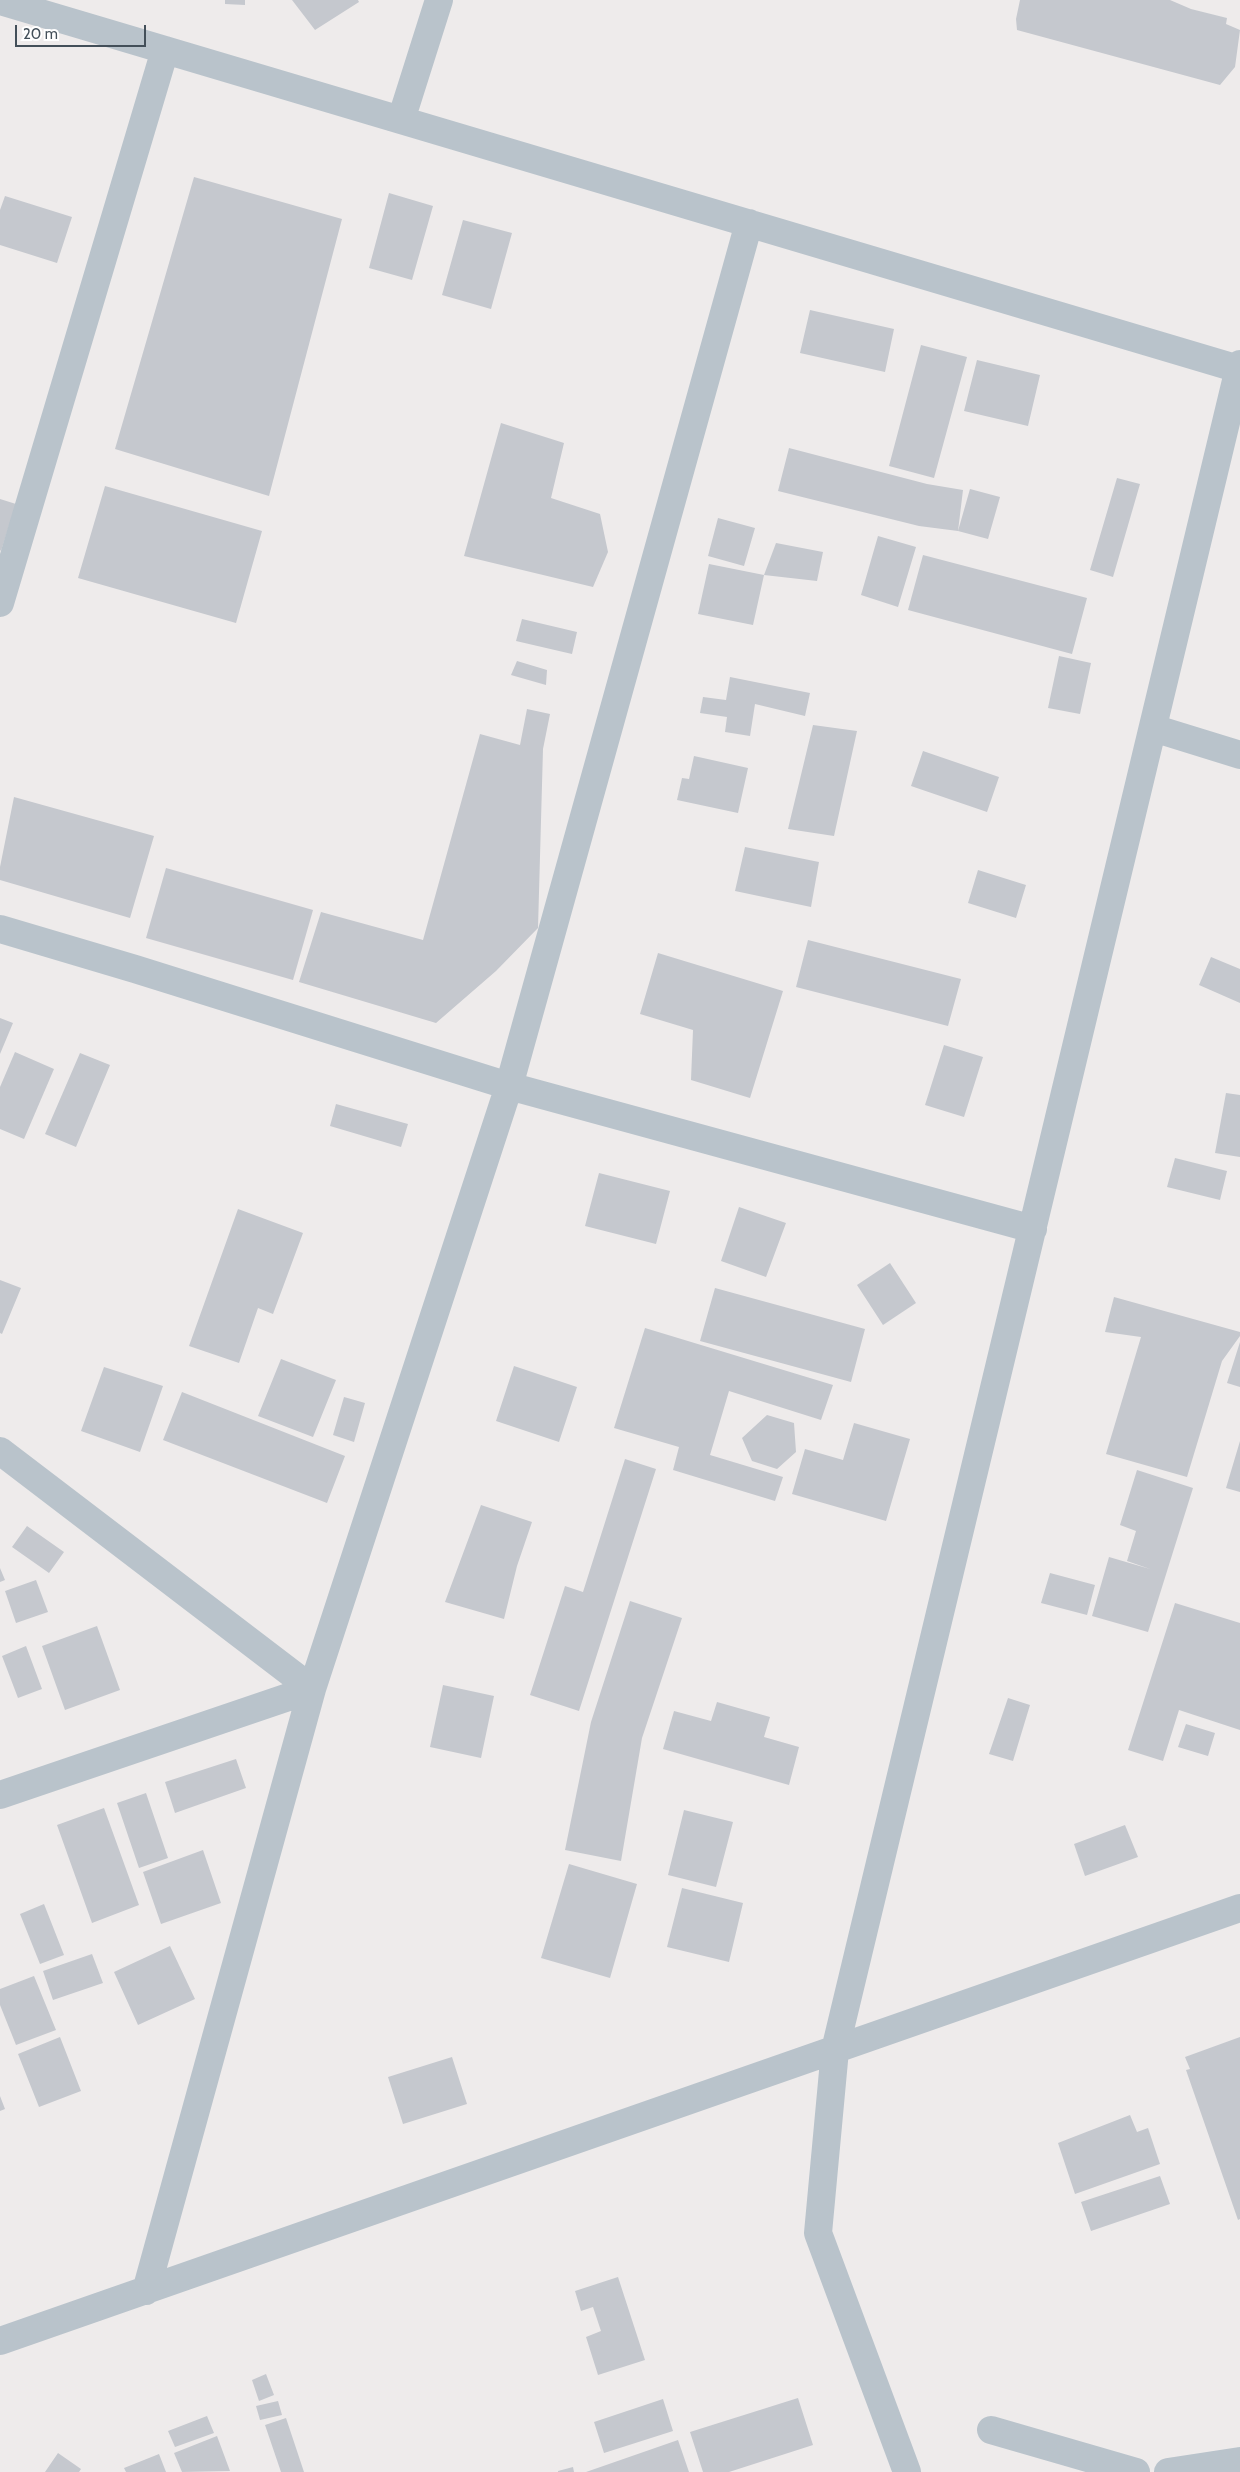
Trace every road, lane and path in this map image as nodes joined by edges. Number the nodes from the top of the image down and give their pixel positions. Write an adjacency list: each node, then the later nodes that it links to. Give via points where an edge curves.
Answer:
1 (439, 0): 4 (street)
2 (0, 1): 3 (street)
3 (165, 50): 4 (street); 7 (street)
4 (401, 120): 5 (street)
5 (749, 223): 6 (street); 11 (street)
6 (1239, 367): 8 (street)
7 (0, 603)
8 (1153, 728): 9 (street); 12 (street)
9 (1240, 756)
10 (0, 929): 11 (street)
11 (509, 1086): 12 (street); 14 (street)
12 (1033, 1229): 17 (street)
13 (0, 1451): 14 (street)
14 (312, 1689): 15 (street); 18 (street)
15 (0, 1795)
16 (1240, 1907): 17 (street)
17 (834, 2050): 18 (street); 22 (street, via 818,2233)
18 (146, 2292): 19 (street)
19 (0, 2341)
20 (992, 2430): 23 (street)
21 (1240, 2461): 24 (street)
22 (908, 2472)
23 (1136, 2472)
24 (1168, 2472)

